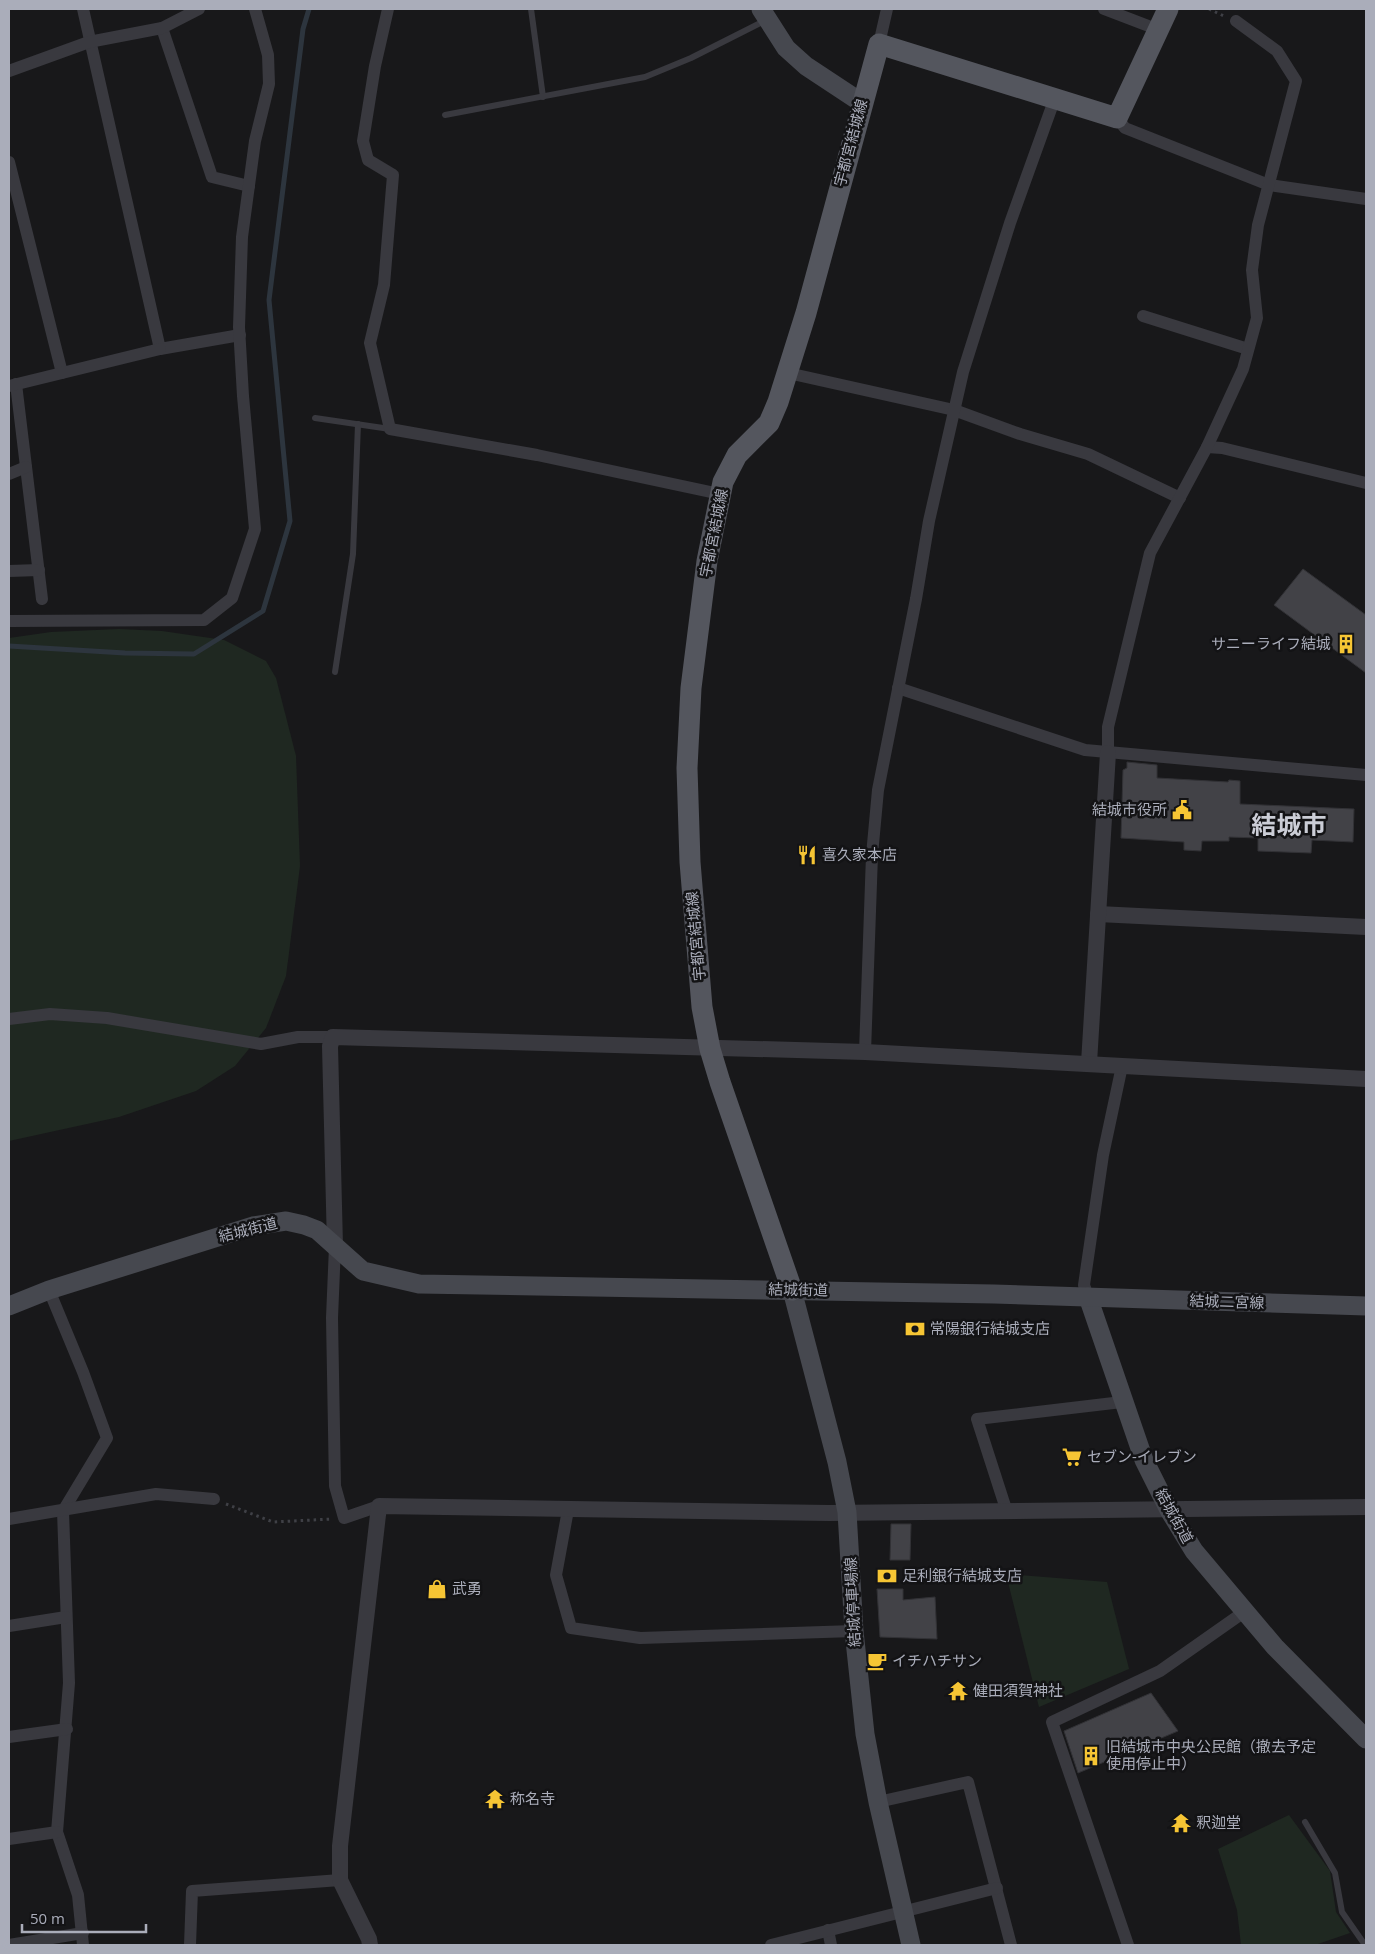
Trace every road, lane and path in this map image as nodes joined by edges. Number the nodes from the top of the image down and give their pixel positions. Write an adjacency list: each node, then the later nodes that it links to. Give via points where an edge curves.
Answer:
1 (83, 9): 13 (street)
2 (199, 9): 11 (street)
3 (255, 9): 23 (street, via 268,55 269,84 255,140)
4 (388, 9): 35 (street, via 363,141 368,160 393,175 384,285 370,343)
5 (530, 9): 16 (lane)
6 (887, 9): 14 (street)
7 (1104, 9): 12 (street)
8 (1168, 9): 12 (main road)
9 (764, 14): 16 (lane, via 691,58 645,76); 18 (main road, via 786,48)
10 (1236, 21): 22 (street, via 1277,51 1296,81)
11 (162, 28): 13 (street); 23 (street, via 212,177)
12 (1159, 30): 20 (main road)
13 (90, 42): 15 (street); 27 (street)
14 (879, 44): 17 (main road); 18 (main road, 宇都宮結城線)
15 (9, 71)
16 (543, 97): 19 (lane)
17 (1055, 98): 20 (main road); 32 (street, via 1010,223 962,372)
18 (862, 102): 30 (main road, 宇都宮結城線)
19 (445, 115)
20 (1117, 118): 22 (street, via 1125,128)
21 (9, 162): 29 (street)
22 (1269, 185): 24 (street); 28 (street, via 1258,225 1252,270 1257,318)
23 (249, 186): 26 (street, via 242,238)
24 (1366, 199)
25 (1143, 316): 28 (street)
26 (240, 335): 27 (street); 45 (street, via 255,529 232,598 204,620)
27 (160, 349): 29 (street)
28 (1248, 349): 36 (street, via 1243,369)
29 (62, 373): 31 (street)
30 (788, 373): 32 (street); 40 (main road, 宇都宮結城線, via 769,423 732,462)
31 (12, 385): 37 (street)
32 (954, 410): 41 (street, via 1088,454); 47 (street, via 929,521)
33 (315, 418): 34 (lane)
34 (358, 424): 35 (lane); 46 (lane, via 353,554)
35 (390, 429): 40 (street, via 537,455)
36 (1207, 447): 39 (street); 41 (street)
37 (26, 467): 38 (street); 42 (street)
38 (9, 474)
39 (1366, 483)
40 (720, 494): 54 (main road, 宇都宮結城線, via 707,561 691,688 687,768 697,959)
41 (1180, 498): 48 (street, via 1150,554 1108,727)
42 (39, 570): 43 (street); 44 (street)
43 (9, 571)
44 (42, 599)
45 (9, 621)
46 (335, 672)
47 (898, 688): 48 (street, via 1085,750); 55 (street, via 878,790 873,846)
48 (1108, 753): 49 (street); 50 (street)
49 (1366, 775)
50 (1098, 914): 51 (street); 56 (street)
51 (1366, 927)
52 (9, 1019): 53 (street, via 50,1014 107,1018 261,1044 298,1037)
53 (333, 1037): 54 (street); 59 (street, via 330,1046)
54 (710, 1048): 55 (street); 61 (main road, 宇都宮結城線)
55 (866, 1052): 56 (street)
56 (1089, 1063): 57 (street)
57 (1122, 1066): 58 (street); 62 (street, via 1103,1155 1084,1285)
58 (1366, 1079)
59 (335, 1246): 60 (main road, 結城街道, via 317,1230 304,1225 286,1221 253,1226); 61 (main road, 結城街道, via 363,1271 419,1284); 74 (street, via 332,1318 335,1486)
60 (49, 1290): 63 (main road, 結城街道); 71 (street, via 107,1438)
61 (792, 1290): 62 (main road, 結城街道); 72 (main road, 結城停車場線)
62 (1088, 1298): 64 (main road, 結城二宮線); 65 (main road, 結城街道)
63 (9, 1306)
64 (1366, 1306)
65 (1122, 1402): 70 (main road, 結城街道, via 1144,1460); 73 (street, via 977,1419)
66 (214, 1499): 71 (street, via 156,1494); 74 (path, via 273,1522)
67 (380, 1506): 69 (street); 74 (street); 87 (street, via 340,1846)
68 (1366, 1507): 70 (street)
69 (568, 1510): 72 (street); 79 (street, via 556,1575 571,1628 640,1638)
70 (1169, 1510): 73 (street); 76 (main road, 結城街道, via 1194,1551)
71 (63, 1511): 75 (street); 77 (street)
72 (847, 1512): 73 (street); 79 (main road, 結城停車場線)
73 (1007, 1512)
74 (344, 1518)
75 (9, 1519)
76 (1244, 1612): 82 (main road, 結城街道); 99 (street, via 1160,1671 1052,1722)
77 (66, 1617): 78 (street); 80 (street, via 69,1683)
78 (9, 1626)
79 (854, 1631): 83 (main road, 結城停車場線, via 865,1734)
80 (66, 1729): 81 (street); 85 (street)
81 (9, 1738)
82 (1366, 1739)
83 (878, 1802): 88 (street, via 968,1782); 89 (main road, 結城停車場線)
84 (1304, 1822): 100 (lane, via 1336,1874 1342,1912)
85 (57, 1832): 86 (street); 91 (street, via 78,1895)
86 (9, 1839)
87 (340, 1880): 93 (street, via 192,1891); 94 (street)
88 (997, 1888): 89 (street); 98 (street)
89 (904, 1911): 90 (street); 97 (main road, 結城停車場線)
90 (828, 1930): 95 (street); 96 (street)
91 (83, 1939): 92 (street)
92 (9, 1945)
93 (190, 1945)
94 (370, 1945)
95 (771, 1945)
96 (831, 1945)
97 (911, 1945)
98 (1011, 1945)
99 (1128, 1945)
100 (1364, 1945)

